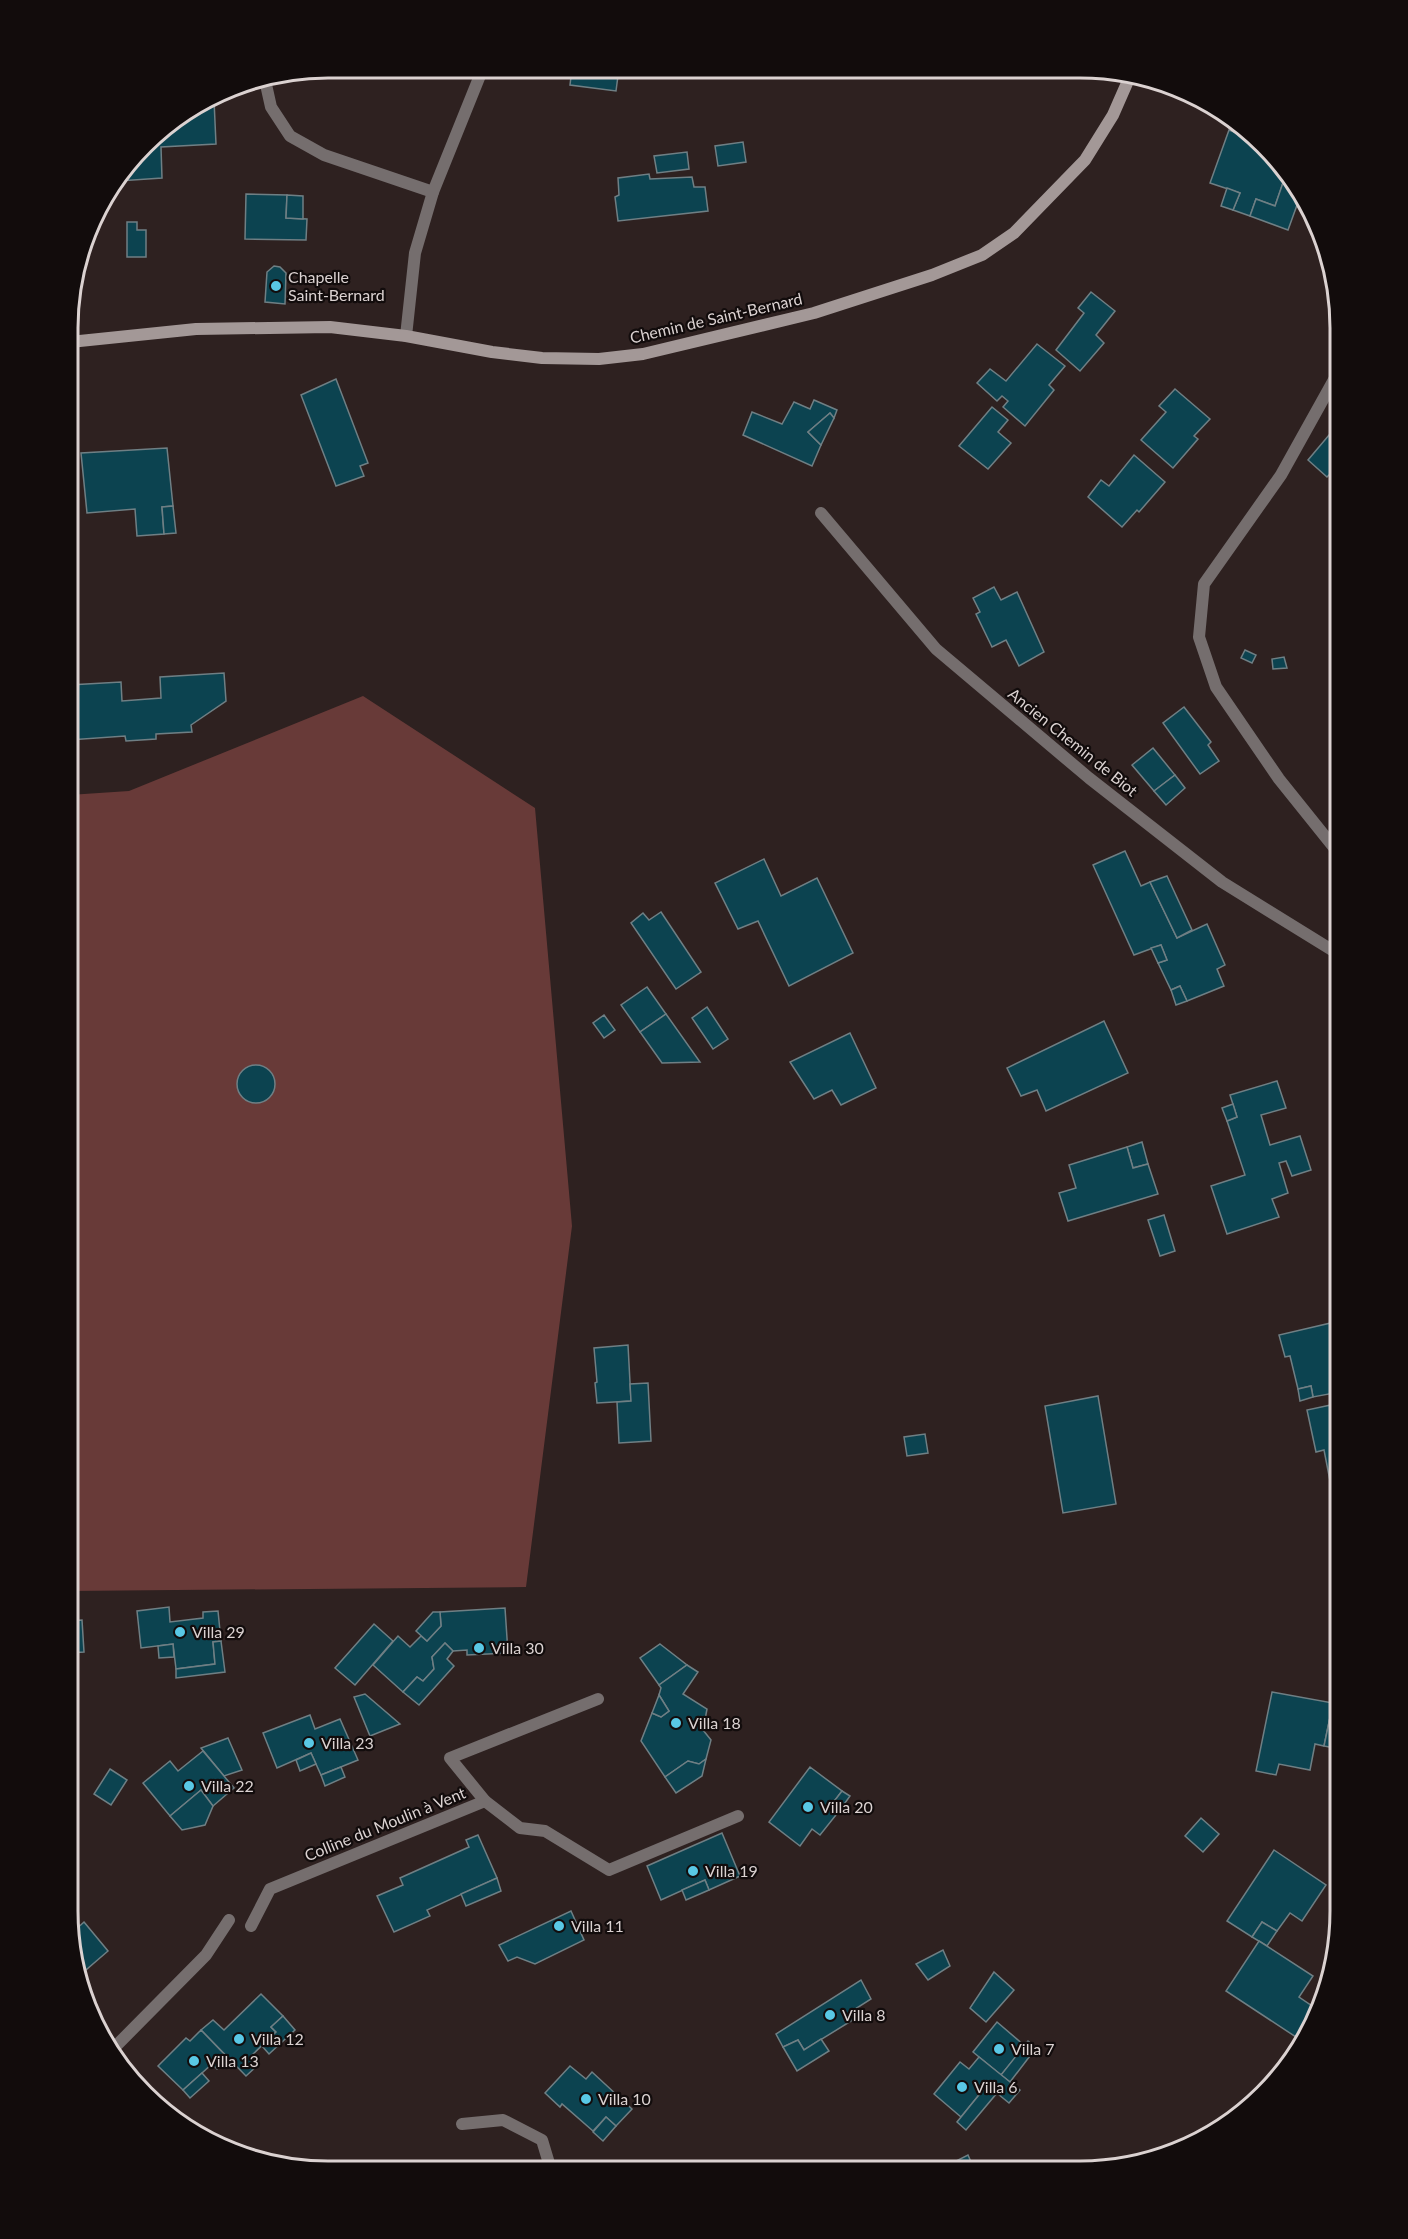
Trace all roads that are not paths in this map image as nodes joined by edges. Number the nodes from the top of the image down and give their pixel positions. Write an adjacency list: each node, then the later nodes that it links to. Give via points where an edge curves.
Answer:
1 (479, 78): 4 (street)
2 (1127, 83): 5 (main road, Chemin de Saint-Bernard, via 1113,115 1085,160 1047,201 1014,233 982,255 932,275 814,313 644,354 599,359 542,358)
3 (266, 86): 4 (street, via 271,106 290,136 324,155)
4 (432, 192): 5 (street, via 415,253)
5 (406, 336): 6 (main road, Chemin de Saint-Bernard, via 330,327 241,328)
6 (78, 341)
7 (1330, 388): 9 (street, via 1281,475 1204,584 1199,637 1216,687 1279,779)
8 (821, 513): 10 (street, Ancien Chemin de Biot, via 936,649 1089,778 1222,882)
9 (1330, 843)
10 (1330, 949)
11 (598, 1699): 12 (street, Colline du Moulin à Vent, via 450,1758)
12 (485, 1801): 13 (street, via 520,1828 545,1831 609,1870); 15 (street, Colline du Moulin à Vent, via 270,1889)
13 (738, 1816)
14 (230, 1920): 16 (street, via 206,1955)
15 (251, 1926)
16 (117, 2045)
17 (462, 2124): 18 (street, via 503,2120 542,2140)
18 (548, 2161)

